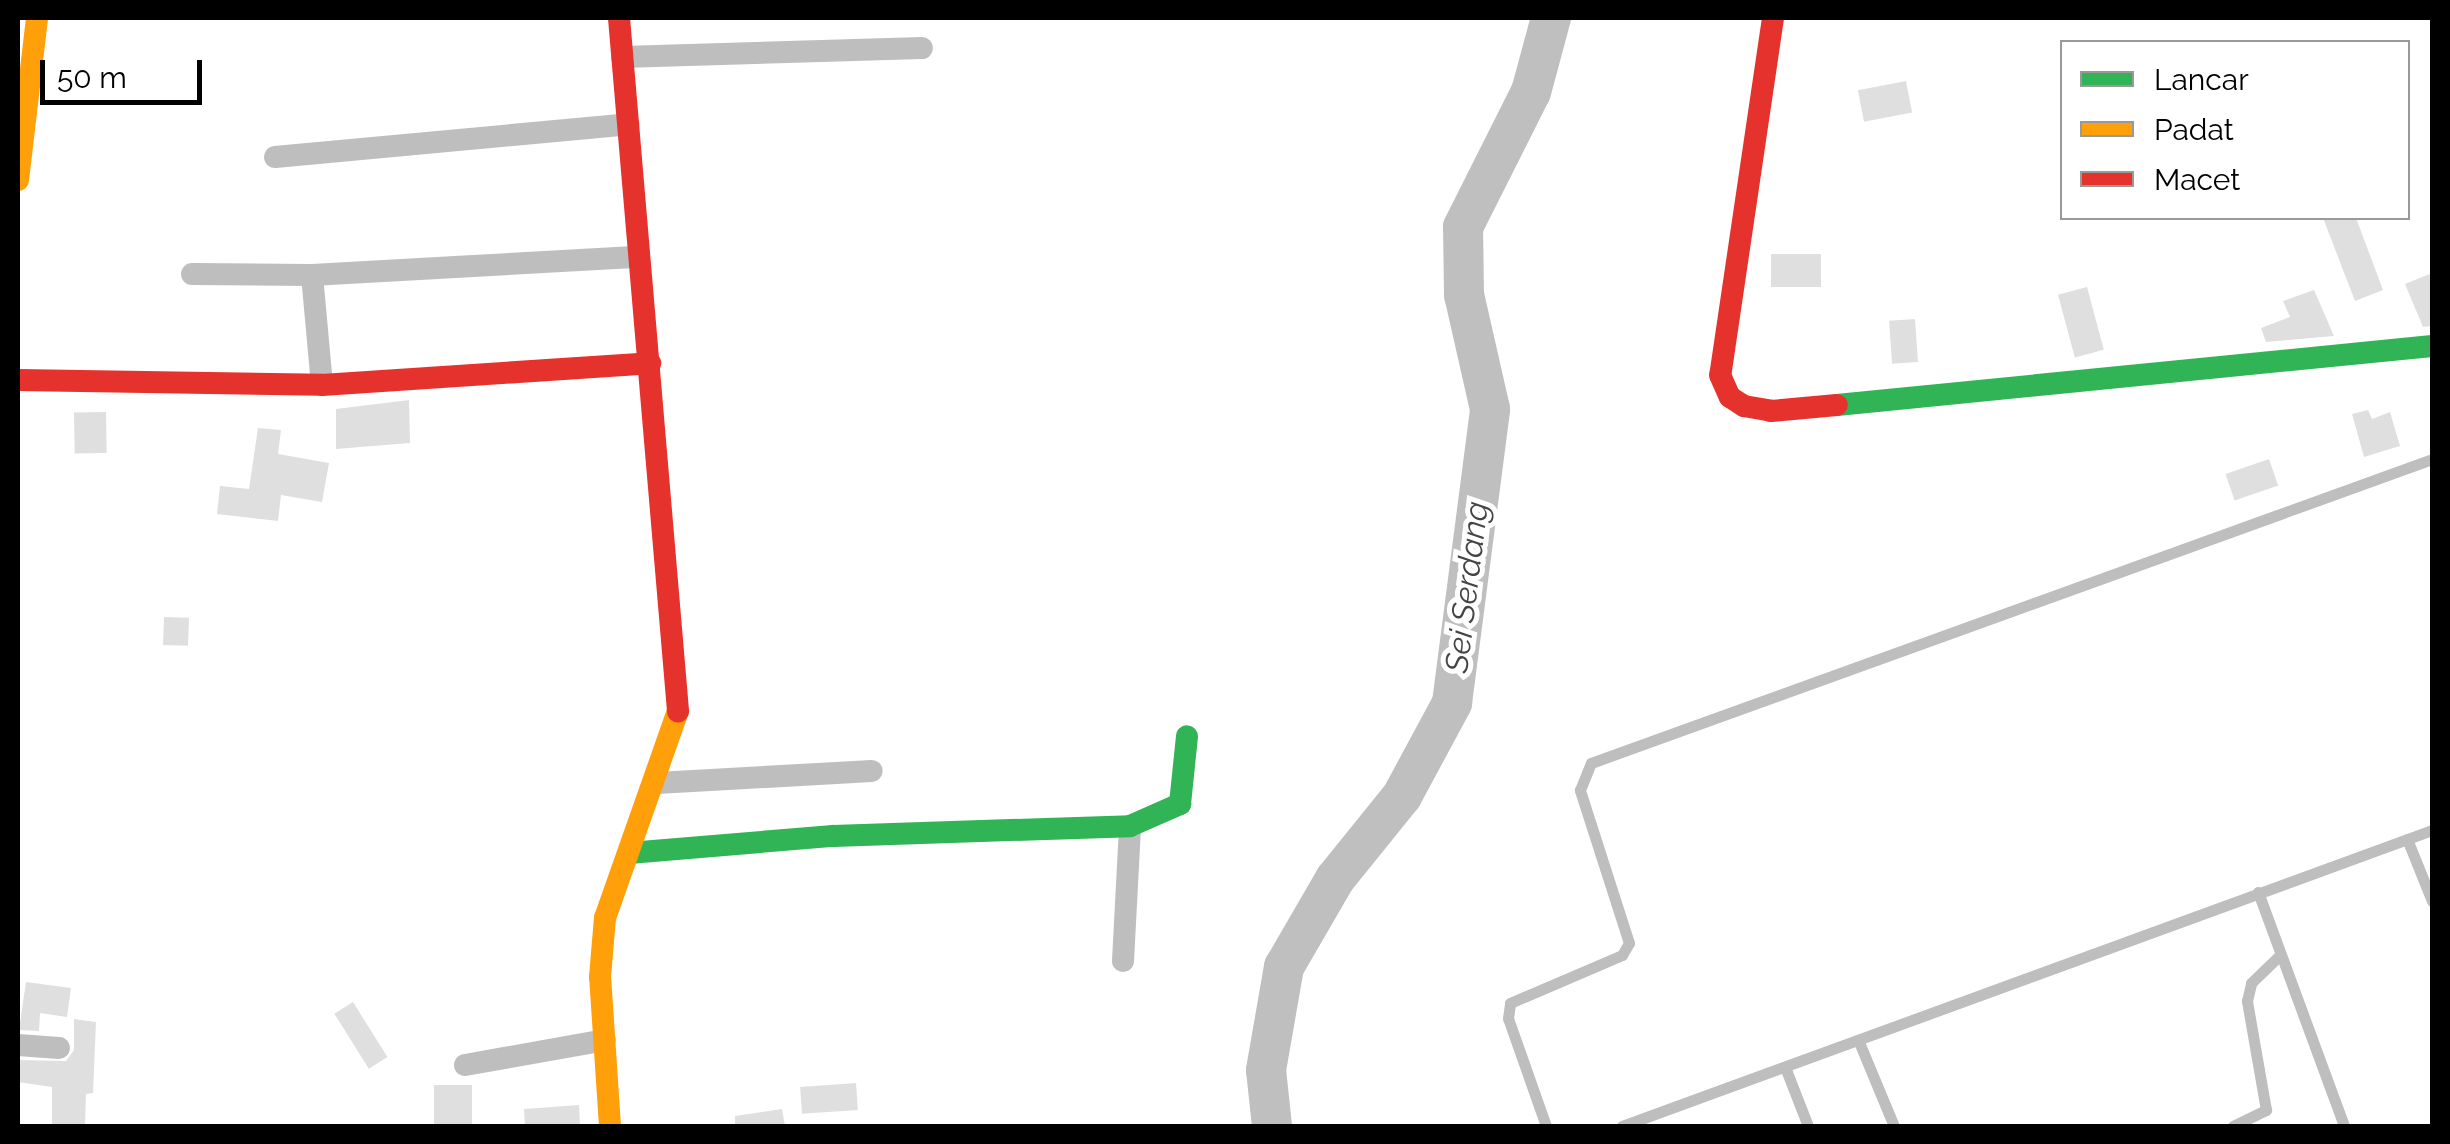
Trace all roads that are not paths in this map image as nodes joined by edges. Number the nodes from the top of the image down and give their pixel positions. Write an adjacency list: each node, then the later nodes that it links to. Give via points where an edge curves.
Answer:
1 (37, 18): 8 (main road)
2 (619, 18): 5 (main road)
3 (1772, 18): 12 (main road, via 1720,374 1730,396 1744,406 1771,411)
4 (922, 48): 5 (street)
5 (622, 57): 6 (main road)
6 (628, 124): 7 (street); 9 (main road)
7 (275, 157)
8 (18, 180)
9 (639, 258): 11 (street); 13 (main road)
10 (192, 274): 11 (street)
11 (312, 275): 15 (street)
12 (2432, 346)
13 (650, 363): 15 (main road); 19 (main road, via 679,678 679,719)
14 (18, 380): 15 (main road)
15 (322, 385)
16 (2432, 459): 35 (lane, via 1591,762 1580,790 1629,943 1622,955 1510,1003 1508,1018)
17 (1187, 736): 20 (main road, via 1180,804)
18 (872, 771): 19 (street)
19 (657, 782): 23 (main road)
20 (1130, 826): 23 (main road, via 851,835); 27 (street)
21 (2432, 830): 22 (lane)
22 (2407, 839): 24 (lane); 25 (lane)
23 (629, 853): 28 (main road, via 605,918)
24 (2258, 892): 26 (lane); 29 (lane)
25 (2432, 901)
26 (2279, 956): 39 (lane, via 2251,984 2247,1001 2266,1110); 40 (lane)
27 (1123, 962)
28 (605, 1040): 32 (street); 34 (main road)
29 (1859, 1042): 33 (lane); 38 (lane)
30 (18, 1045): 31 (street)
31 (60, 1048)
32 (466, 1064)
33 (1785, 1067): 36 (lane); 37 (lane)
34 (610, 1126)
35 (1546, 1126)
36 (1622, 1126)
37 (1808, 1126)
38 (1894, 1126)
39 (2233, 1126)
40 (2344, 1126)

